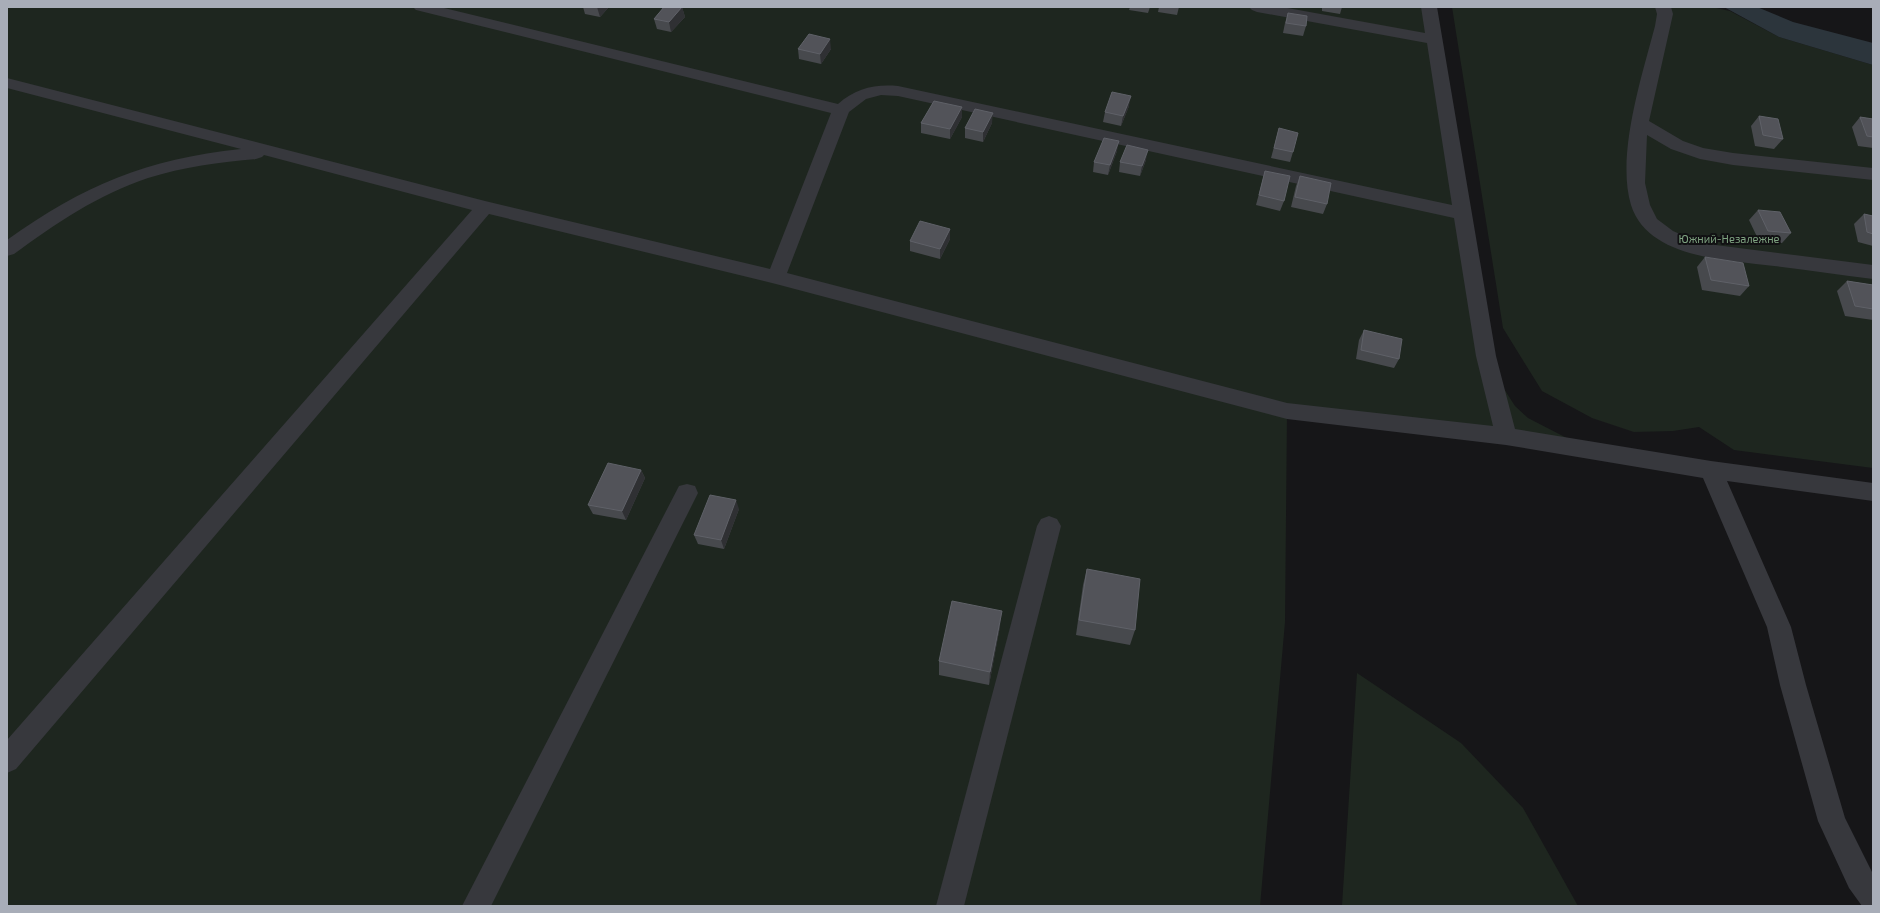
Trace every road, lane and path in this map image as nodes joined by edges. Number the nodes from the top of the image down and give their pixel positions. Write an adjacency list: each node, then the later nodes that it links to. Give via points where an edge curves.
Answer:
1 (421, 7): 7 (street)
2 (1258, 7): 5 (street)
3 (1429, 7): 5 (street)
4 (1663, 7): 8 (street, via 1664,20)
5 (1435, 40): 12 (street)
6 (7, 83): 9 (street)
7 (841, 110): 12 (street, via 866,92 898,91); 15 (street)
8 (1640, 123): 10 (street, via 1677,145 1700,153); 14 (street, via 1636,177 1641,206 1650,223 1662,232 1698,249)
9 (268, 151): 11 (street); 13 (street, via 210,158 161,168 110,186 50,218)
10 (1873, 174)
11 (485, 208): 15 (street); 21 (street)
12 (1461, 213): 16 (street, via 1486,356)
13 (7, 249)
14 (1873, 272)
15 (776, 277): 16 (street, via 1287,411)
16 (1506, 436): 17 (street)
17 (1712, 470): 18 (street); 22 (street, via 1779,627 1832,821 1859,878)
18 (1873, 492)
19 (687, 493): 23 (street)
20 (1049, 526): 24 (street)
21 (7, 760)
22 (1873, 898)
23 (476, 906)
24 (950, 906)

